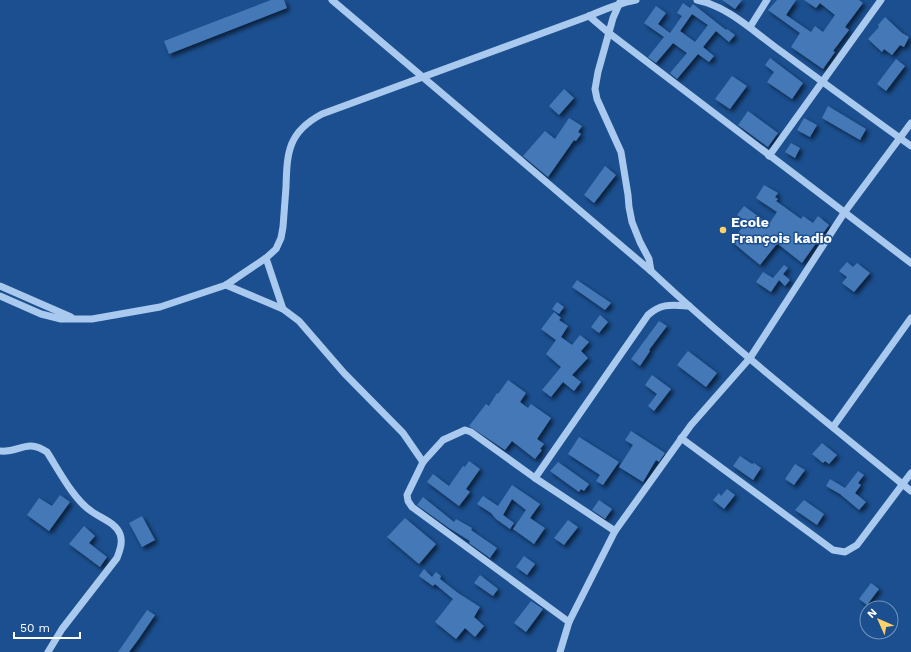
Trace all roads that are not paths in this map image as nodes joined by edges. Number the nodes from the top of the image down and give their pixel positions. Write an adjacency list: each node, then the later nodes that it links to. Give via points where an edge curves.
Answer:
1 (332, 0): 10 (street)
2 (636, 0): 6 (street)
3 (696, 0): 8 (street, via 720,8)
4 (767, 0): 8 (street)
5 (881, 0): 11 (street)
6 (620, 2): 7 (street); 9 (street)
7 (590, 16): 9 (street); 10 (street)
8 (750, 27): 11 (street)
9 (609, 33): 15 (street); 19 (street, via 595,89 597,100 620,152 632,222 649,259)
10 (422, 77): 17 (street, via 322,114 310,120 300,130 292,141 286,162 281,238 276,249); 19 (street)
11 (822, 82): 13 (street); 15 (street)
12 (911, 123): 13 (street)
13 (899, 137): 14 (street); 16 (street)
14 (911, 146)
15 (769, 156): 16 (street)
16 (844, 213): 18 (street); 27 (street)
17 (266, 258): 20 (street); 24 (street)
18 (911, 263)
19 (651, 271): 23 (street)
20 (226, 285): 24 (street); 26 (street, via 160,307 92,320)
21 (0, 286): 26 (street)
22 (0, 296): 26 (street, via 50,317)
23 (689, 306): 27 (street); 33 (street, via 669,305 656,308 648,315)
24 (283, 309): 31 (street, via 299,321 344,373 403,433)
25 (911, 318): 28 (street)
26 (76, 320)
27 (750, 358): 28 (street); 29 (street)
28 (833, 427): 34 (street)
29 (681, 438): 34 (street, via 834,550 845,552 857,545); 36 (street)
30 (0, 451): 38 (street, via 8,452 26,446 40,447 47,452 79,500 120,533 121,545 117,558 62,629)
31 (423, 462): 33 (street, via 443,440 465,430 472,432); 37 (street, via 407,495 412,507)
32 (911, 473): 34 (street)
33 (535, 478): 36 (street)
34 (903, 484): 35 (street)
35 (911, 491)
36 (615, 531): 37 (street)
37 (569, 622): 39 (street)
38 (48, 652)
39 (560, 652)

